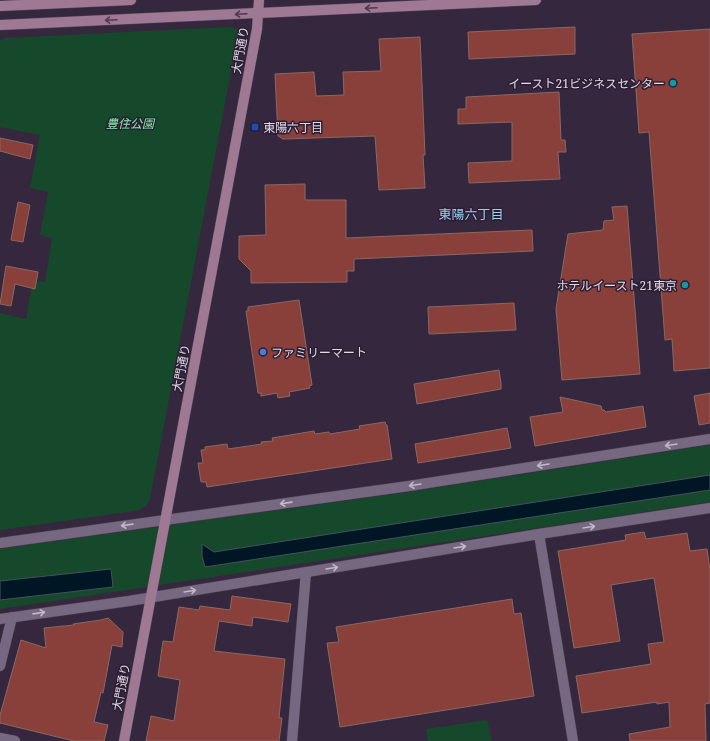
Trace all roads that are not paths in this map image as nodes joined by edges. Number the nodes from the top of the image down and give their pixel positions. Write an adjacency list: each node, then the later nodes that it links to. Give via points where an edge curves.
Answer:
1 (131, 0): 4 (street)
2 (259, 0): 5 (street, 大門通り)
3 (536, 0): 5 (street, one-way to 5)
4 (0, 6)
5 (259, 13): 6 (street, one-way to 6); 9 (street, 大門通り)
6 (0, 25)
7 (710, 439): 9 (street, one-way to 9, via 409,486)
8 (710, 508): 10 (street, one-way to 8)
9 (166, 520): 11 (street, one-way to 11); 13 (street, 大門通り)
10 (539, 534): 12 (street, one-way to 10); 21 (street)
11 (0, 543)
12 (306, 572): 13 (street, one-way to 12); 20 (street)
13 (152, 593): 14 (street, one-way to 13); 19 (street, 大門通り)
14 (12, 617): 15 (street); 16 (street)
15 (0, 619)
16 (0, 666)
17 (0, 738): 18 (street)
18 (15, 741)
19 (124, 741)
20 (292, 741)
21 (573, 741)

